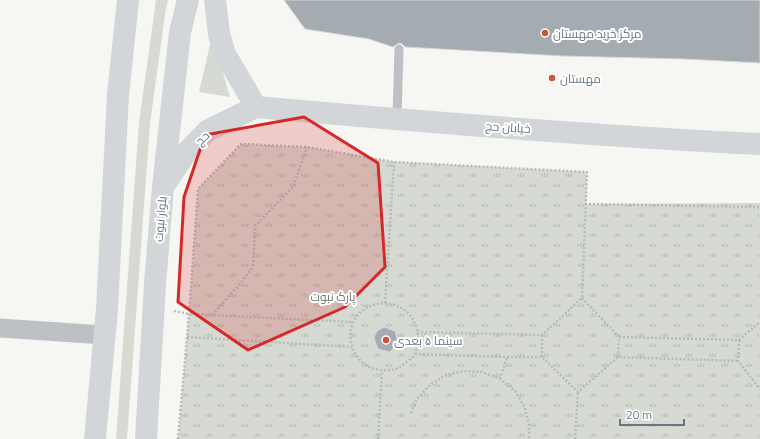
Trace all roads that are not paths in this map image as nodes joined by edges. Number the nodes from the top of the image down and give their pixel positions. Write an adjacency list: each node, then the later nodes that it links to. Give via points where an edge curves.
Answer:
1 (128, 0): 10 (main road, via 118,95 108,309)
2 (188, 0): 8 (main road, بلوار نبوت, via 180,32)
3 (215, 0): 5 (main road, via 219,34 225,54)
4 (399, 49): 6 (lane)
5 (256, 107): 6 (main road, خیابان حج); 8 (main road, حج, via 207,131 186,153)
6 (397, 119): 7 (main road, خیابان حج)
7 (760, 144)
8 (163, 187): 12 (main road, بلوار نبوت)
9 (0, 328): 10 (street)
10 (104, 335): 11 (main road)
11 (95, 439)
12 (146, 439)

